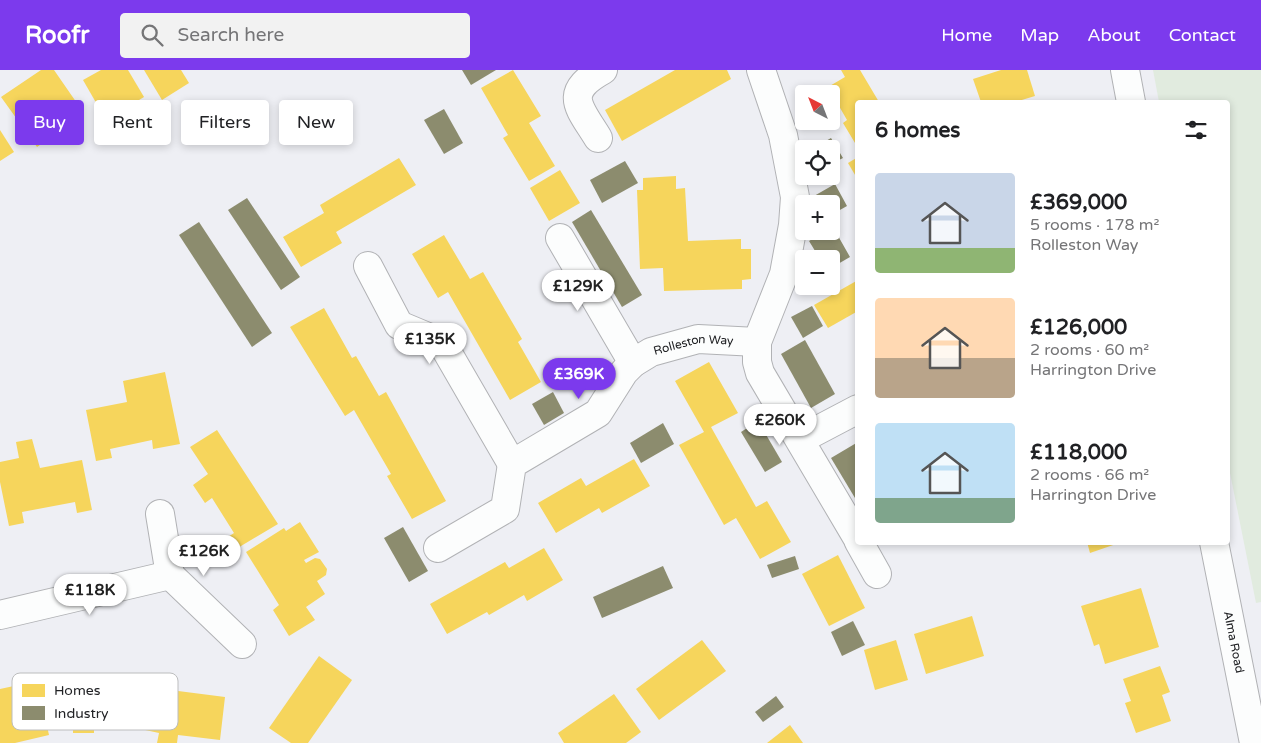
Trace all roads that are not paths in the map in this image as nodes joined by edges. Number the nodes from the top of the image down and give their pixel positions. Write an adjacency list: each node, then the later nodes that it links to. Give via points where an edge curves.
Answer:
1 (603, 70): 5 (street, via 586,79 577,98)
2 (761, 70): 8 (street, via 783,135 795,196 784,274)
3 (1125, 70): 4 (street)
4 (1131, 100)
5 (598, 138)
6 (560, 238): 9 (street)
7 (368, 266): 12 (street, via 399,325 442,344)
8 (757, 342): 9 (street, Rolleston Way, via 711,338 691,340 661,348); 11 (street, via 760,373)
9 (633, 363): 12 (street, Rolleston Way, via 598,413)
10 (855, 411): 11 (street)
11 (801, 439): 14 (street)
12 (512, 464): 17 (street, via 504,509)
13 (160, 514): 19 (street)
14 (855, 534)
15 (861, 545): 18 (street)
16 (1215, 545): 22 (street, Alma Road)
17 (438, 548)
18 (877, 574)
19 (170, 575): 20 (street); 21 (street)
20 (0, 615)
21 (242, 644)
22 (1254, 743)

